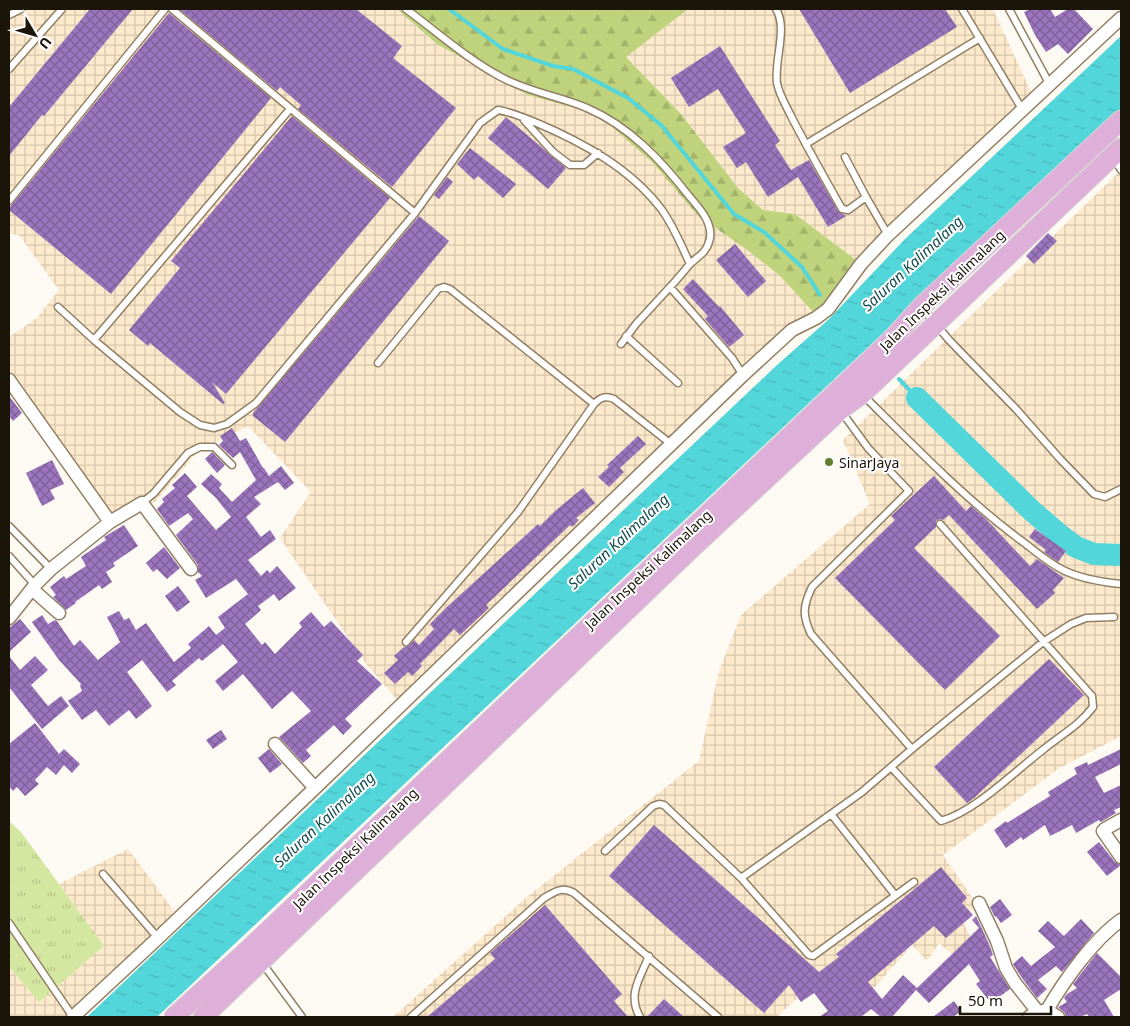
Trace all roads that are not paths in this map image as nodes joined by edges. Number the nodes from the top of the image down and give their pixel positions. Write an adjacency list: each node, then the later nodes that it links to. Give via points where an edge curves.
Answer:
1 (21, 9): 11 (lane)
2 (62, 9): 14 (lane)
3 (165, 9): 25 (lane)
4 (172, 9): 16 (lane)
5 (406, 9): 28 (lane, via 503,78 588,108 630,133 661,162 707,220 710,241 703,254)
6 (776, 9): 20 (lane, via 782,26 776,66 778,89)
7 (962, 9): 13 (lane)
8 (1009, 9): 15 (lane)
9 (1119, 9): 10 (street)
10 (1121, 13)
11 (9, 15)
12 (1121, 18): 15 (street)
13 (980, 38): 17 (lane); 20 (lane)
14 (9, 68)
15 (1050, 85): 17 (street)
16 (290, 108): 26 (lane); 34 (lane)
17 (1022, 109): 27 (street)
18 (521, 117): 21 (lane); 21 (lane, via 553,152 570,165 584,165); 26 (lane, via 498,110 480,123)
19 (1121, 120): 30 (main road, Jalan Inspeksi Kalimalang)
20 (806, 144): 24 (lane, via 842,209 848,210)
21 (598, 153): 28 (lane, via 643,188 661,209 675,229)
22 (845, 157): 24 (lane)
23 (1118, 158): 32 (main road, Jalan Inspeksi Kalimalang)
24 (866, 197): 27 (lane)
25 (9, 201)
26 (415, 212): 34 (lane, via 256,403 227,424 214,428 200,425)
27 (888, 235): 37 (street, via 861,264 828,309 792,330)
28 (690, 264): 29 (lane)
29 (670, 287): 33 (lane); 37 (lane)
30 (921, 307): 32 (lane); 38 (main road, Jalan Inspeksi Kalimalang)
31 (58, 308): 34 (lane)
32 (935, 324): 41 (main road, Jalan Inspeksi Kalimalang); 46 (lane, via 1094,494 1105,497)
33 (626, 336): 35 (lane); 40 (lane)
34 (94, 340)
35 (621, 344)
36 (378, 363): 42 (lane, via 438,289 444,287)
37 (743, 375): 44 (street)
38 (853, 377): 41 (lane); 43 (main road, Jalan Inspeksi Kalimalang)
39 (9, 380): 48 (street)
40 (678, 384)
41 (862, 394): 43 (main road, Jalan Inspeksi Kalimalang); 54 (lane, via 933,464 1000,524 1047,560 1076,576)
42 (594, 404): 44 (lane, via 604,397 614,399); 59 (lane, via 518,512)
43 (834, 405): 62 (lane, via 868,448 911,493 812,588 804,604 805,622 811,634); 77 (main road, Jalan Inspeksi Kalimalang)
44 (671, 444): 64 (street)
45 (232, 465): 47 (lane, via 214,447 200,447 188,453)
46 (1121, 489)
47 (142, 503): 48 (street); 53 (street)
48 (110, 522): 52 (street)
49 (940, 524): 60 (lane)
50 (9, 526): 52 (lane)
51 (9, 556): 55 (lane)
52 (51, 569): 55 (street)
53 (190, 569)
54 (1121, 584)
55 (33, 587): 56 (street); 58 (street)
56 (59, 613)
57 (1114, 616): 60 (lane, via 1086,618)
58 (9, 618)
59 (406, 642)
60 (1043, 642): 62 (lane); 63 (lane, via 1092,696 1093,707 1078,724 971,807 941,821)
61 (275, 744): 64 (street)
62 (912, 749): 63 (lane)
63 (891, 767): 65 (lane)
64 (315, 788): 76 (street)
65 (831, 814): 70 (lane); 72 (lane)
66 (1121, 820): 68 (street, via 1104,831)
67 (605, 851): 70 (lane, via 659,804 664,805)
68 (1121, 857)
69 (103, 874): 76 (lane)
70 (741, 878): 72 (lane, via 811,956 816,956)
71 (914, 882): 72 (lane)
72 (895, 895)
73 (979, 903): 81 (street, via 1014,983)
74 (1121, 920): 81 (street, via 1080,962)
75 (9, 923): 82 (lane)
76 (158, 938): 82 (street)
77 (255, 955): 79 (main road, Jalan Inspeksi Kalimalang); 80 (main road, Jalan Inspeksi Kalimalang); 84 (lane)
78 (649, 956): 85 (lane, via 574,893 558,890 544,898); 86 (lane, via 633,997); 87 (lane)
79 (201, 991): 80 (street); 83 (main road, Jalan Inspeksi Kalimalang)
80 (212, 1014)
81 (1043, 1014)
82 (73, 1017)
83 (174, 1017)
84 (302, 1017)
85 (410, 1017)
86 (640, 1017)
87 (718, 1017)

